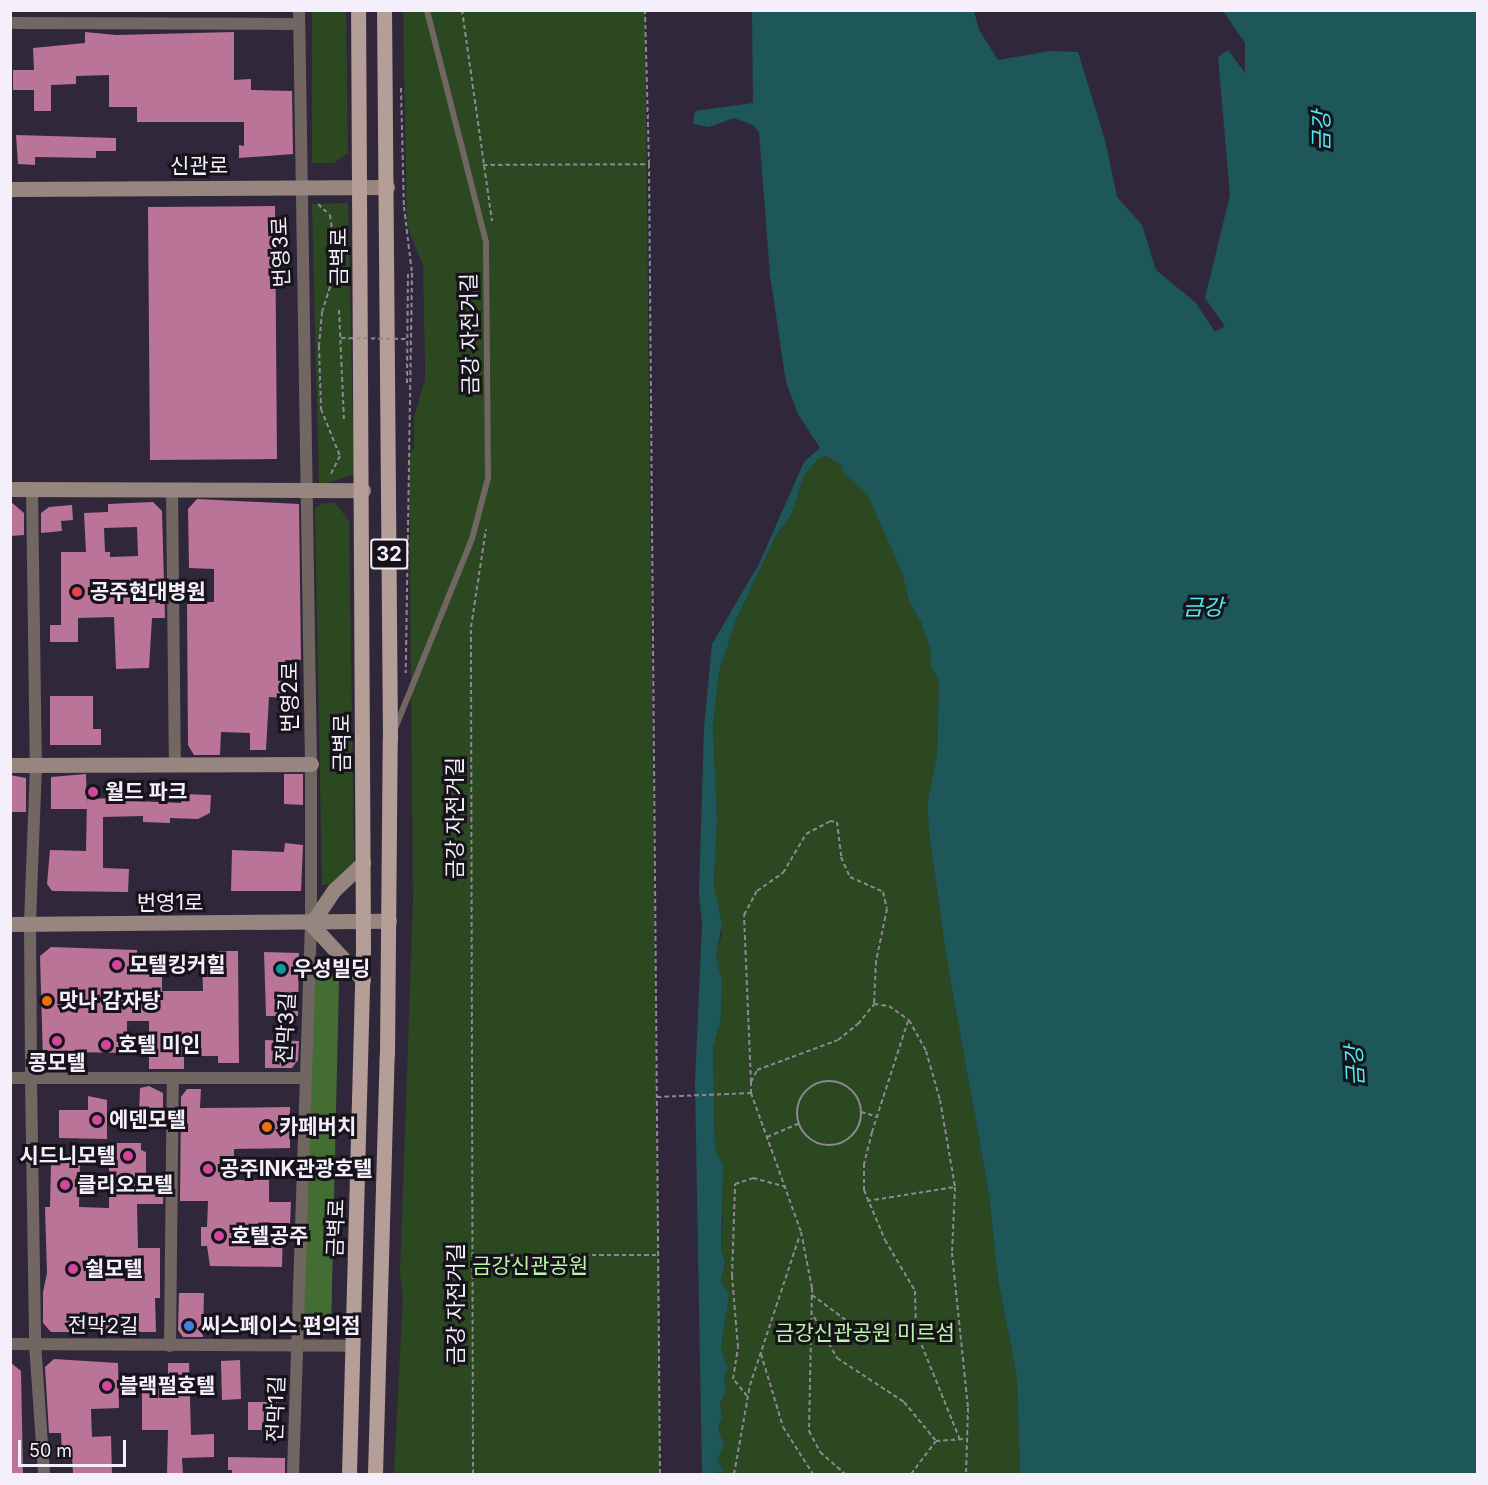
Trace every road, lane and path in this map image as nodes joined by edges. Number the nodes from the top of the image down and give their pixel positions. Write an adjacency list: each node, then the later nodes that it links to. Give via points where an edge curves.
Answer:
1 (298, 10): 8 (street, 번영3로)
2 (358, 10): 14 (main road, 금벽로 / 32)
3 (384, 10): 13 (main road, 32)
4 (427, 10): 17 (lane)
5 (462, 10): 11 (path, 금강 자전거길)
6 (645, 10): 10 (path)
7 (10, 22): 8 (street)
8 (298, 24): 12 (street, 번영3로)
9 (400, 82): 31 (path, via 404,207 412,273)
10 (649, 164): 11 (path); 52 (path)
11 (483, 165): 17 (path, 금강 자전거길, via 493,217)
12 (300, 187): 14 (main road, 신관로); 15 (main road, 신관로); 29 (street, 번영3로)
13 (387, 187): 14 (main road, 신관로); 32 (main road, 32)
14 (360, 188): 28 (main road, 금벽로 / 32)
15 (10, 189)
16 (318, 204): 24 (path, via 330,215 329,230 336,244 337,265 322,312 319,346 321,409 340,456 328,481)
17 (486, 242): 32 (lane, 금강 자전거길, via 488,478 472,539)
18 (408, 273): 21 (path)
19 (339, 310): 20 (path)
20 (340, 338): 21 (path, bridge); 23 (path)
21 (408, 339): 22 (path)
22 (407, 383)
23 (346, 432)
24 (339, 475)
25 (10, 489): 26 (main road)
26 (32, 489): 27 (main road); 35 (street)
27 (172, 490): 29 (main road); 36 (street)
28 (363, 490): 29 (main road); 37 (main road, 금벽로 / 32)
29 (309, 493): 33 (street, 번영2로)
30 (486, 526): 61 (path, 금강 자전거길, via 471,627)
31 (406, 683)
32 (390, 740): 39 (main road, 32)
33 (311, 764): 36 (main road); 42 (street)
34 (10, 765): 35 (main road)
35 (36, 765): 36 (main road); 41 (street)
36 (175, 766)
37 (363, 863): 38 (main road, 금벽로 / 32); 42 (main road, via 334,890)
38 (363, 921): 39 (main road, 번영1로); 42 (main road, 번영1로); 43 (main road, 금벽로 / 32)
39 (389, 921): 80 (main road, 32)
40 (10, 924): 41 (main road, 번영1로)
41 (30, 924): 42 (main road, 번영1로); 47 (street)
42 (310, 924): 43 (main road); 49 (street, 전막3길)
43 (363, 980): 70 (main road, 금벽로 / 32)
44 (874, 1004): 45 (path, via 889,1006); 50 (path, via 838,1040 757,1070); 50 (path, via 876,961 887,909 884,892 850,877 841,857 837,822 830,821 806,834 783,873 756,891 744,915)
45 (909, 1020): 54 (path); 58 (path, via 926,1051 934,1080)
46 (10, 1078): 47 (street, 전막3길)
47 (31, 1078): 48 (street, 전막3길); 67 (street)
48 (173, 1078): 49 (street, 전막3길); 68 (street, 전막2길)
49 (303, 1078): 69 (street)
50 (751, 1082): 51 (path)
51 (751, 1094): 52 (path); 56 (path)
52 (657, 1097): 62 (path)
53 (861, 1112): 54 (path); 55 (path, via 856,1131 830,1145 811,1140); 55 (path, via 852,1092 844,1085 823,1082 813,1086 799,1102)
54 (878, 1117): 59 (path, via 864,1164)
55 (799, 1124): 56 (path)
56 (768, 1137): 57 (path)
57 (786, 1187): 60 (path); 72 (path, via 753,1178 735,1184 732,1276 738,1347 733,1379)
58 (955, 1187): 59 (path); 73 (path, via 952,1253)
59 (867, 1201): 65 (path, via 915,1291)
60 (801, 1232): 63 (path); 71 (path)
61 (472, 1255): 62 (path); 81 (path, 금강 자전거길)
62 (659, 1255): 82 (path)
63 (812, 1294): 64 (path); 65 (path, via 858,1329 880,1337)
64 (813, 1313): 75 (path, via 837,1358 904,1402); 85 (path, via 809,1431 820,1452)
65 (915, 1331): 74 (path)
66 (10, 1344): 67 (street, 전막2길)
67 (35, 1344): 68 (street, 전막2길); 77 (street)
68 (170, 1346): 69 (street, 전막2길)
69 (298, 1346): 70 (street, 전막2길); 78 (street, 전막1길)
70 (353, 1346): 76 (main road, 금벽로 / 32)
71 (761, 1354): 72 (path); 84 (path, via 783,1427)
72 (747, 1396): 83 (path)
73 (968, 1439): 74 (path); 87 (path)
74 (960, 1440): 75 (path)
75 (936, 1441): 86 (path)
76 (349, 1467): 79 (main road)
77 (44, 1474)
78 (293, 1474)
79 (361, 1474)
80 (375, 1474)
81 (473, 1474)
82 (660, 1474)
83 (735, 1474)
84 (813, 1474)
85 (845, 1474)
86 (911, 1474)
87 (966, 1474)

